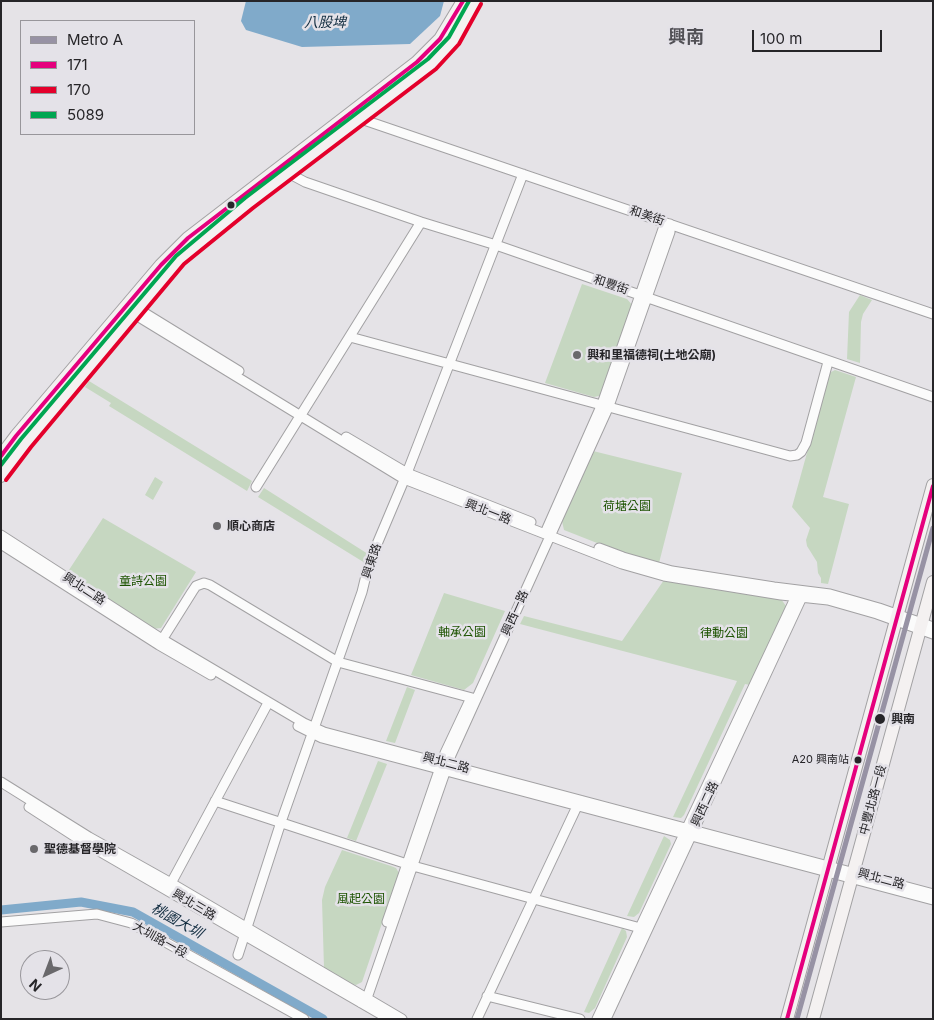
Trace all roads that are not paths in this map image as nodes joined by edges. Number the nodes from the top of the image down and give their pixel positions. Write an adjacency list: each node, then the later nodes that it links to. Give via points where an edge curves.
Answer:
1 (463, 1): 10 (main road, via 440,39 417,62 188,238 161,265)
2 (476, 1): 3 (main road, via 454,41 432,64)
3 (361, 119): 4 (main road); 5 (street, 和美街)
4 (290, 174): 6 (street, 和豐街); 10 (main road, via 180,260)
5 (523, 174): 7 (street, 和美街); 8 (street, 興東路)
6 (421, 222): 8 (street, 和豐街); 12 (street)
7 (670, 224): 9 (street, via 670,232); 11 (street, 和美街)
8 (496, 245): 9 (street, 和豐街); 14 (street, 興東路)
9 (643, 297): 13 (street, 和豐街); 16 (street)
10 (134, 309): 17 (street); 18 (main road, via 33,415); 19 (main road)
11 (933, 314)
12 (350, 337): 14 (street); 17 (street)
13 (828, 362): 15 (street, 和豐街); 16 (street, via 806,443 796,455)
14 (449, 364): 16 (street); 20 (street, 興東路)
15 (933, 397)
16 (605, 405): 23 (street)
17 (302, 413): 20 (street); 22 (street)
18 (1, 456)
19 (1, 476)
20 (406, 476): 23 (street); 32 (street, 興東路, via 369,563)
21 (933, 485): 28 (main road, 中豐北路一段)
22 (256, 487)
23 (549, 532): 27 (street, via 622,564 664,576); 33 (street)
24 (1, 535): 31 (street, 興北二路)
25 (1, 544): 31 (street, 興北二路)
26 (933, 582): 29 (main road, 中豐北路一段)
27 (799, 595): 28 (street, via 830,594); 42 (street)
28 (895, 618): 29 (street); 44 (main road, 中豐北路一段)
29 (925, 627): 30 (street); 45 (main road, 中豐北路一段)
30 (933, 634)
31 (161, 642): 32 (street, via 196,586 204,583); 34 (street, 興北二路)
32 (338, 662): 33 (street); 35 (street, 興東路)
33 (474, 698): 36 (street)
34 (267, 705): 35 (street, 興北二路); 39 (street)
35 (313, 730): 36 (street, 興北二路); 41 (street, 興東路)
36 (443, 767): 40 (street, 興北二路); 43 (street)
37 (1, 782): 46 (street)
38 (1, 789): 46 (street, 興北三路, via 80,840)
39 (216, 801): 41 (street); 46 (street)
40 (579, 802): 42 (street, 興北二路); 48 (street)
41 (280, 822): 43 (street); 52 (street, 興東路)
42 (688, 832): 44 (street, 興北二路); 51 (street)
43 (410, 865): 48 (street); 55 (street)
44 (829, 869): 45 (street, 興北二路); 63 (main road, 中豐北路一段)
45 (853, 876): 47 (street, 興北二路); 49 (street, 興北二路); 64 (main road, 中豐北路一段)
46 (169, 886): 52 (street)
47 (933, 894)
48 (534, 898): 51 (street); 54 (street)
49 (933, 900)
50 (1, 922): 56 (street, 大圳路一段, via 97,914 131,923)
51 (643, 929): 61 (street); 62 (street)
52 (244, 931): 53 (street, 興東路); 55 (street)
53 (238, 955)
54 (488, 996): 59 (street); 60 (street)
55 (363, 999): 57 (street); 58 (street)
56 (304, 1019)
57 (389, 1019)
58 (402, 1019)
59 (477, 1019)
60 (580, 1019)
61 (597, 1019)
62 (606, 1019)
63 (788, 1019)
64 (813, 1019)

